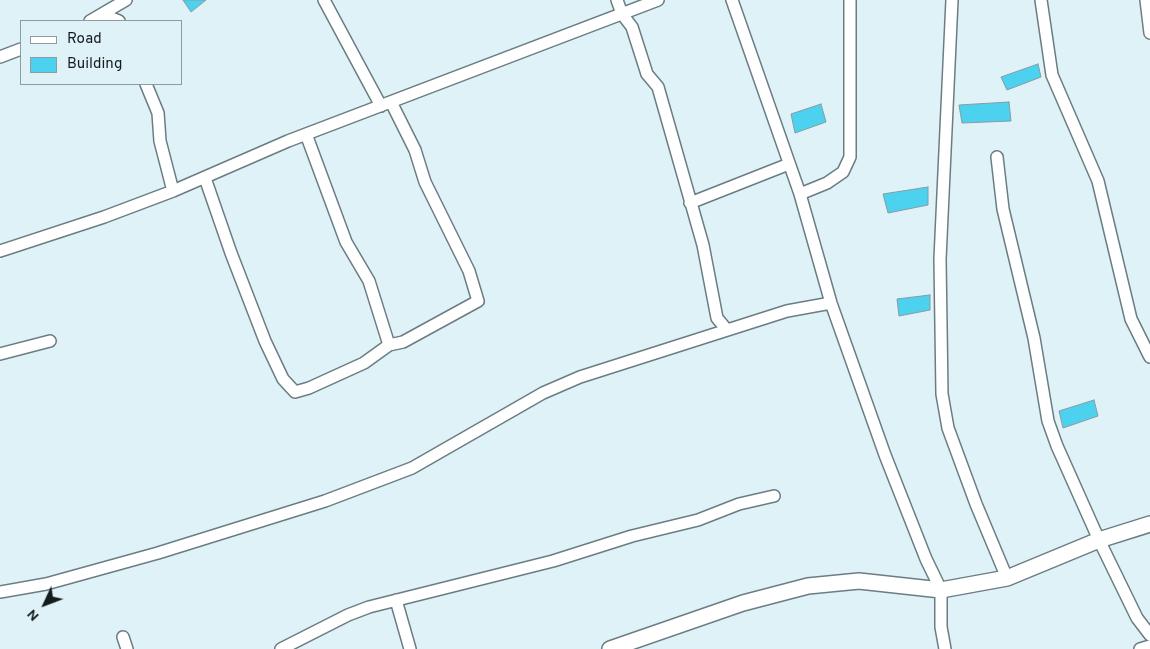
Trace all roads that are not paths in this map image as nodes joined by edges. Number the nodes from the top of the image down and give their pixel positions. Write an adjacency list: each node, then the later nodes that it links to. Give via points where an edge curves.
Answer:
1 (126, 0): 10 (street)
2 (324, 0): 18 (street)
3 (617, 0): 11 (street)
4 (658, 0): 11 (street)
5 (732, 0): 21 (street)
6 (850, 0): 24 (street, via 850,157 843,172 827,183)
7 (952, 0): 36 (street, via 940,259 942,394 952,437)
8 (1041, 0): 32 (street, via 1052,76 1098,181 1131,319)
9 (1146, 0): 14 (street)
10 (102, 14): 12 (street); 13 (street)
11 (622, 14): 18 (street); 25 (street, via 632,27 647,74 658,88)
12 (92, 20)
13 (117, 20)
14 (1150, 33)
15 (20, 49): 16 (street)
16 (0, 56)
17 (146, 85): 23 (street, via 158,113 160,141)
18 (386, 104): 19 (street); 30 (street, via 415,150 425,182 468,271 478,301 403,342)
19 (306, 134): 22 (street); 30 (street, via 346,242 369,281)
20 (997, 156): 35 (street, via 1003,209 1034,338 1048,421)
21 (789, 164): 24 (street); 25 (street)
22 (205, 178): 23 (street); 30 (street, via 265,341 283,379 295,392 364,363)
23 (173, 191): 26 (street)
24 (800, 194): 27 (street)
25 (690, 203): 28 (street, via 703,245 717,318)
26 (0, 250)
27 (831, 303): 28 (street, via 786,311); 37 (street, via 885,455)
28 (727, 330): 38 (street, via 573,380 543,393 412,468 325,501 158,553 46,584)
29 (50, 341): 31 (street)
30 (389, 345)
31 (0, 354)
32 (1150, 357)
33 (774, 496): 39 (street, via 553,561)
34 (1150, 524): 35 (street)
35 (1099, 540): 36 (street); 40 (street, via 1137,618)
36 (1007, 578): 37 (street)
37 (941, 590): 46 (street, via 859,581 808,586 743,603); 47 (street, via 941,627)
38 (0, 592)
39 (396, 600): 44 (street, via 348,615); 45 (street)
40 (1150, 635)
41 (123, 637): 43 (street)
42 (1150, 646): 48 (street)
43 (127, 649)
44 (281, 649)
45 (410, 649)
46 (610, 649)
47 (945, 649)
48 (1140, 649)

